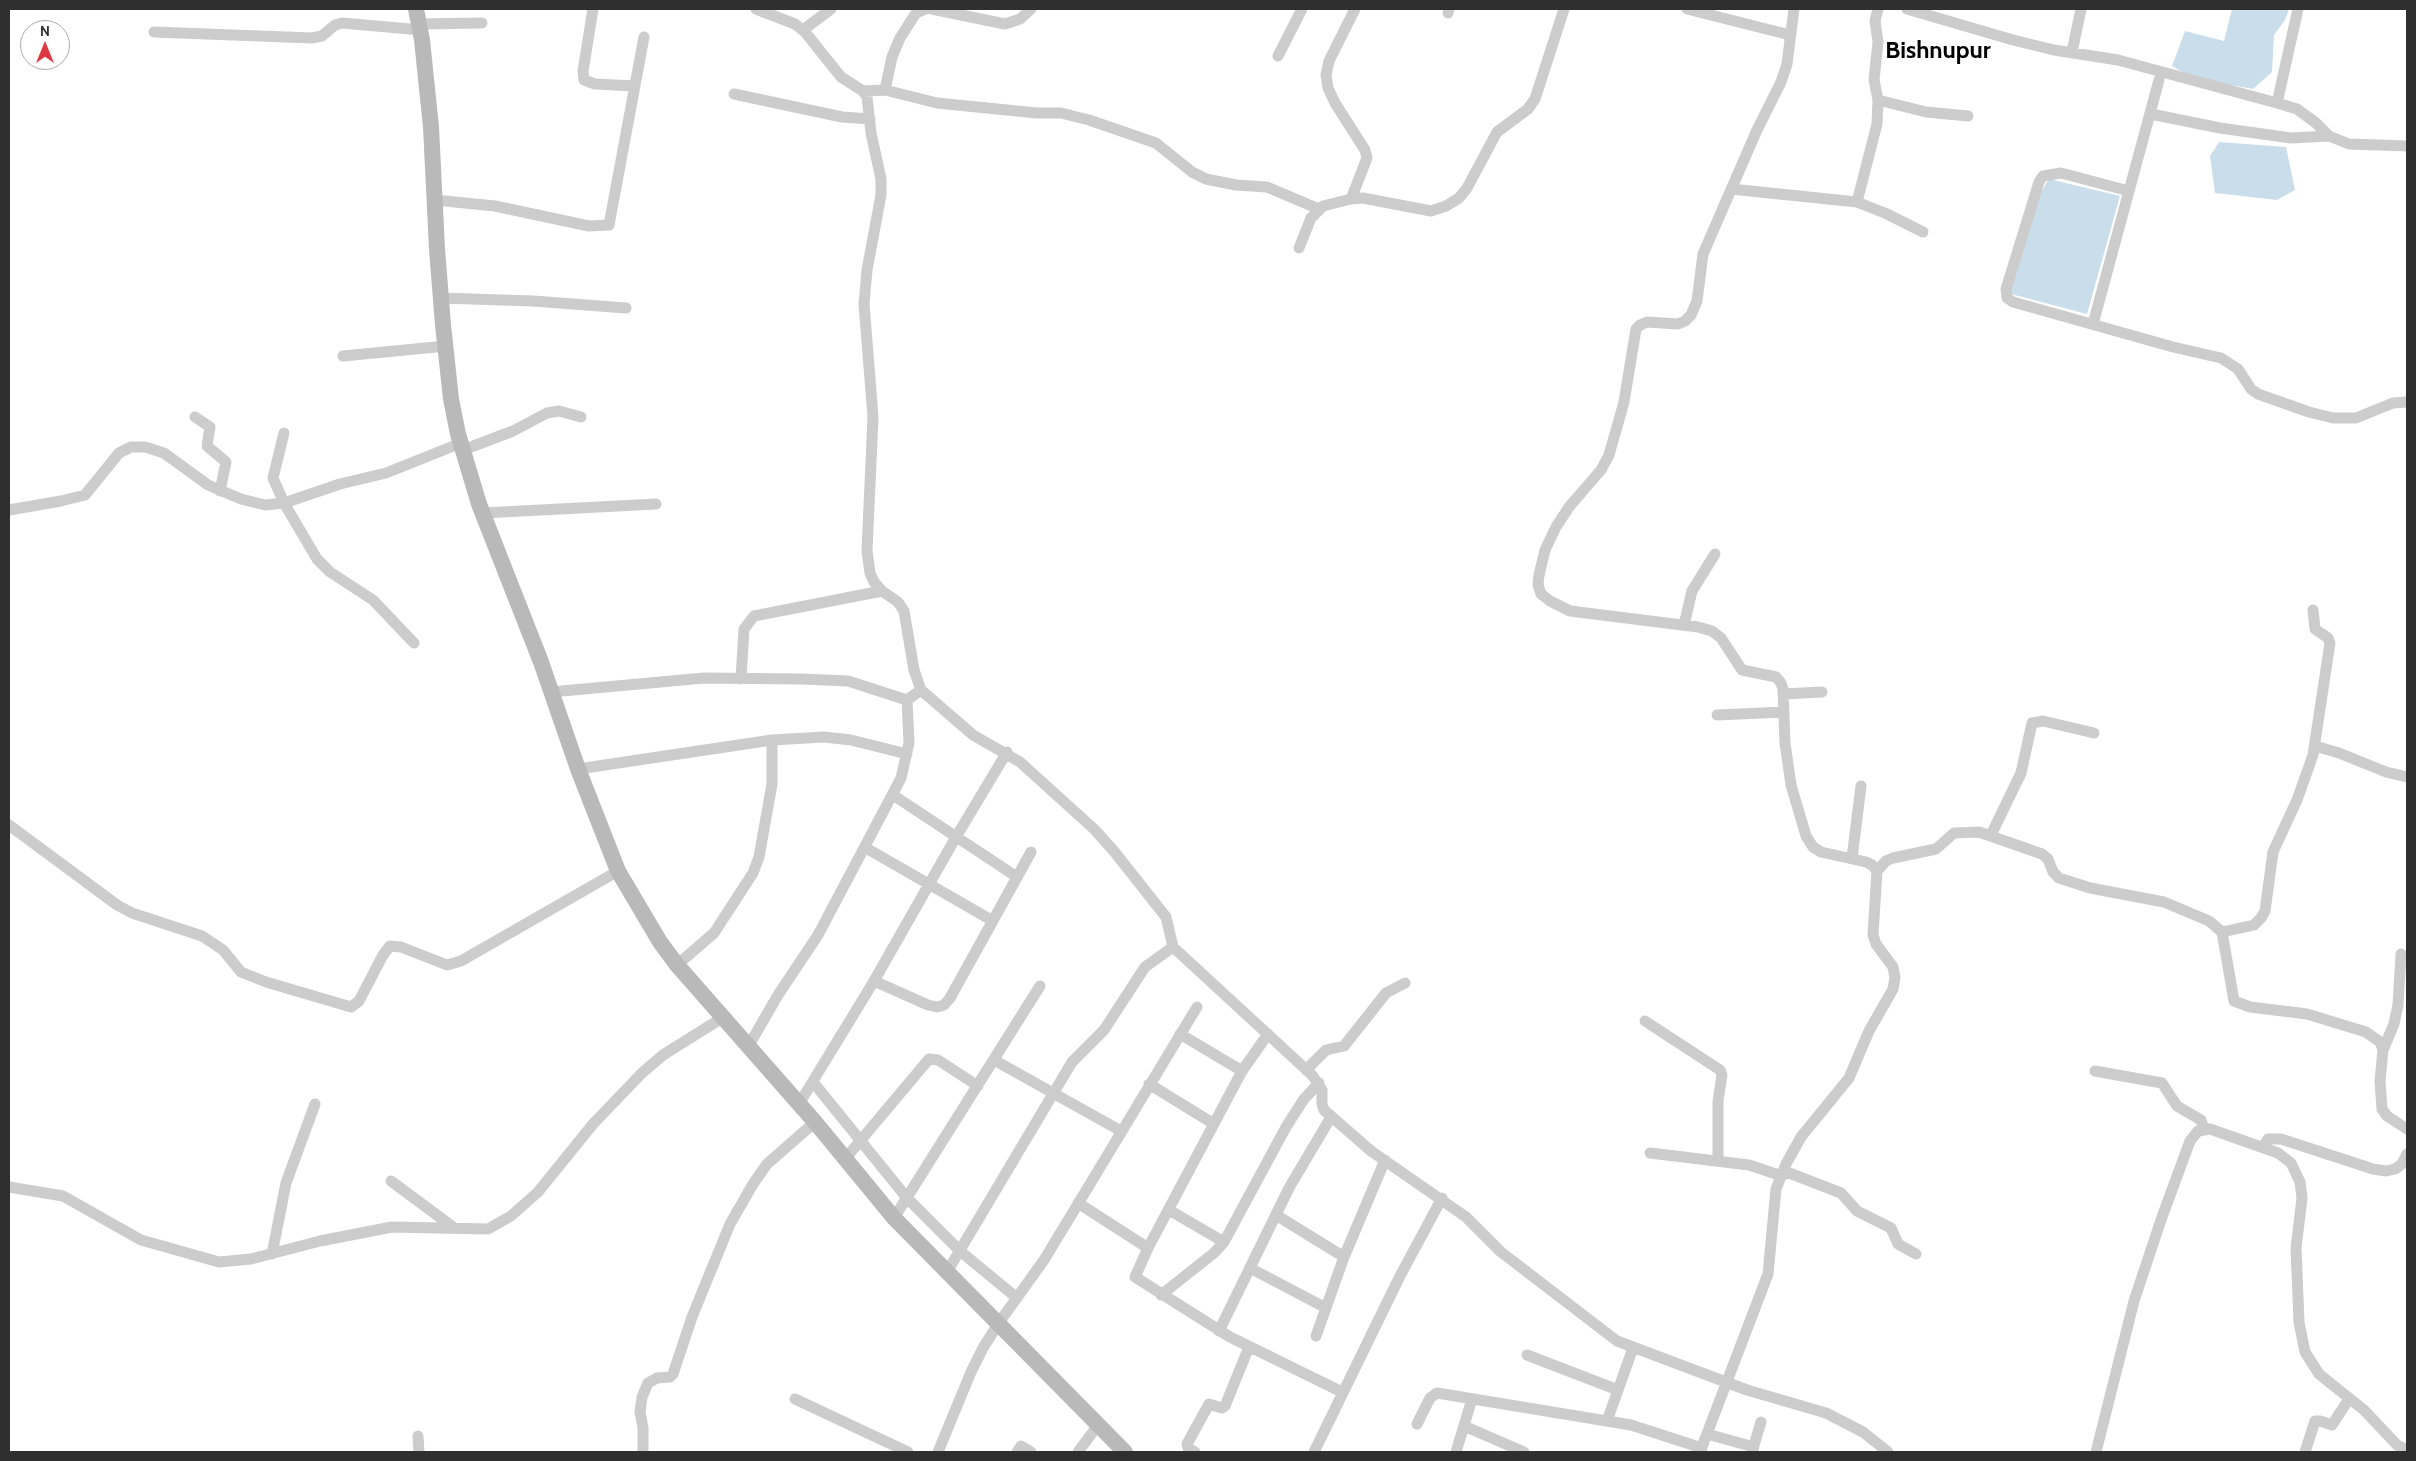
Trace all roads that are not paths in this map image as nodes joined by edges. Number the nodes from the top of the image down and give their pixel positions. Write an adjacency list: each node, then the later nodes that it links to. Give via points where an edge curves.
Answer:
1 (593, 9): 25 (street, via 582,71 584,80 595,84)
2 (756, 9): 18 (street)
3 (831, 9): 18 (street)
4 (926, 9): 26 (street, via 916,13 900,38)
5 (932, 9): 6 (street, via 1005,24 1020,19)
6 (1031, 9)
7 (1302, 9): 23 (street)
8 (1355, 9): 38 (street, via 1329,61 1326,75 1335,103 1367,158)
9 (1564, 9): 38 (street, via 1535,99 1528,109 1497,132 1459,198 1430,210 1379,200)
10 (1687, 9): 20 (street)
11 (1794, 9): 20 (street)
12 (1878, 9): 29 (street, via 1874,80)
13 (1907, 9): 22 (street, via 2013,40)
14 (2081, 9): 22 (street)
15 (2298, 9): 30 (street)
16 (419, 21): 17 (street); 19 (street, via 342,23 322,36 312,38); 39 (street)
17 (482, 23)
18 (803, 30): 27 (street, via 841,77)
19 (154, 32)
20 (1790, 35): 36 (street, via 1787,64 1781,82)
21 (644, 37): 25 (street)
22 (2072, 52): 30 (street, via 2118,60)
23 (1278, 56)
24 (2159, 80): 31 (street)
25 (635, 86): 39 (street, via 608,225 589,226 508,208)
26 (885, 90): 27 (street); 41 (street, via 937,103 1061,114 1089,120 1156,144 1206,179 1267,187)
27 (863, 91): 33 (street)
28 (734, 94): 33 (street, via 842,117)
29 (1878, 100): 32 (street, via 1926,112); 40 (street, via 1877,124)
30 (2277, 103): 34 (street, via 2302,113)
31 (2151, 114): 34 (street, via 2291,138); 37 (street)
32 (1968, 116)
33 (870, 119): 60 (street, via 881,179 864,304 873,417 868,551 870,573)
34 (2329, 136): 35 (street, via 2350,144)
35 (2407, 146)
36 (1731, 189): 40 (street); 62 (street, via 1703,254 1697,301 1691,315 1678,324 1647,322 1636,330 1624,402 1609,455 1556,527 1545,550 1539,574 1541,594 1570,611)
37 (2129, 191): 46 (street); 46 (street, via 2061,173 2043,176 2038,182 2006,289 2007,298 2014,302)
38 (1351, 199): 41 (street)
39 (435, 200): 44 (street)
40 (1857, 202): 42 (street)
41 (1319, 209): 43 (street, via 1311,218)
42 (1923, 232)
43 (1299, 248)
44 (441, 298): 45 (street); 47 (street)
45 (626, 308)
46 (2093, 324): 49 (street, via 2221,358 2238,369 2258,394 2333,418 2356,418 2393,403)
47 (446, 346): 48 (street); 53 (street)
48 (343, 356)
49 (2407, 402)
50 (195, 417): 54 (street, via 210,427 207,446 226,462)
51 (581, 417): 53 (street, via 559,411 547,413 513,430)
52 (284, 433): 55 (street, via 272,475)
53 (462, 447): 55 (street); 58 (street)
54 (220, 491): 55 (street, via 265,505); 57 (street, via 164,453 145,447 131,447 119,453 85,494)
55 (284, 503): 63 (street, via 323,566 373,600)
56 (656, 504): 58 (street)
57 (9, 510)
58 (483, 513): 66 (street)
59 (1715, 554): 62 (street, via 1692,590)
60 (882, 591): 64 (street, via 754,616 744,630); 65 (street, via 898,602 904,611 914,670)
61 (2313, 610): 74 (street, via 2315,630 2330,643)
62 (1684, 625): 68 (street, via 1712,631 1742,670 1776,677)
63 (414, 643)
64 (741, 679): 66 (street, via 704,678); 69 (street, via 848,681)
65 (921, 690): 69 (street); 75 (street, via 973,734)
66 (551, 692): 77 (street)
67 (1822, 692): 68 (street)
68 (1783, 694): 70 (street)
69 (907, 700): 76 (street)
70 (1784, 712): 71 (street); 86 (street, via 1791,785 1806,836 1821,852)
71 (1717, 715)
72 (2094, 733): 82 (street, via 2043,721 2032,723 2021,773)
73 (772, 740): 76 (street, via 824,737); 77 (street); 95 (street, via 772,784 759,858 753,873 714,934)
74 (2315, 746): 78 (street); 92 (street, via 2300,793 2273,852 2265,911 2254,925)
75 (1007, 752): 83 (street); 93 (street, via 1063,800 1113,850 1166,917)
76 (907, 754): 80 (street)
77 (578, 769): 87 (street)
78 (2407, 777)
79 (1861, 786): 86 (street)
80 (893, 795): 83 (street); 84 (street)
81 (9, 825): 87 (street, via 117,905 202,936 223,950 241,972 351,1007 359,1001 390,946 401,946 442,964 452,964)
82 (1991, 835): 88 (street, via 1954,833 1936,850 1893,858); 92 (street, via 2042,854 2059,878 2090,888 2164,902 2209,921)
83 (956, 836): 89 (street); 90 (street)
84 (866, 848): 90 (street); 104 (street, via 818,935)
85 (1031, 852): 89 (street)
86 (1852, 858): 88 (street, via 1872,865)
87 (618, 871): 95 (street)
88 (1877, 871): 130 (street, via 1873,934 1876,944 1893,967 1893,989 1849,1078 1801,1137)
89 (1017, 877): 91 (street)
90 (929, 884): 91 (street); 96 (street)
91 (993, 920): 96 (street, via 944,1005 928,1005)
92 (2222, 932): 105 (street, via 2234,1001 2250,1007 2300,1012 2366,1032 2380,1042)
93 (1173, 947): 103 (street); 114 (street, via 1145,967 1104,1030 1072,1062)
94 (2401, 954): 105 (street, via 2398,1005)
95 (677, 965): 100 (street)
96 (874, 981): 110 (street)
97 (1405, 983): 107 (street, via 1386,992 1344,1046 1326,1050)
98 (1040, 986): 106 (street)
99 (1197, 1007): 102 (street)
100 (722, 1018): 104 (street); 139 (street, via 663,1055 642,1073 593,1124 552,1177 511,1216 488,1229)
101 (1645, 1021): 129 (street, via 1720,1070)
102 (1180, 1034): 108 (street); 112 (street)
103 (1268, 1034): 107 (street); 108 (street)
104 (748, 1047): 116 (street)
105 (2383, 1050): 120 (street, via 2382,1109 2387,1116)
106 (994, 1060): 113 (street); 114 (street)
107 (1306, 1070): 111 (street)
108 (1242, 1071): 119 (street)
109 (2095, 1071): 121 (street, via 2162,1083 2177,1106 2201,1120)
110 (813, 1082): 116 (street); 123 (street)
111 (1319, 1083): 117 (street, via 1322,1104); 140 (street, via 1286,1127)
112 (1149, 1084): 119 (street); 122 (street)
113 (978, 1086): 123 (street, via 938,1060 929,1059); 133 (street)
114 (1054, 1093): 122 (street); 142 (street)
115 (315, 1104): 143 (street, via 286,1182)
116 (800, 1104): 118 (street)
117 (1331, 1117): 128 (street); 137 (street)
118 (815, 1122): 127 (street); 174 (street, via 767,1164 730,1224 673,1374 648,1383 642,1397)
119 (1214, 1124): 136 (street)
120 (2407, 1128)
121 (2204, 1129): 124 (street); 186 (street, via 2190,1142 2141,1277)
122 (1121, 1131): 135 (street)
123 (860, 1142): 127 (street); 133 (street)
124 (2263, 1148): 126 (street, via 2268,1139 2282,1139 2386,1171 2402,1164); 162 (street, via 2285,1157 2300,1182 2302,1204 2296,1248 2302,1343 2319,1374)
125 (1650, 1153): 129 (street)
126 (2407, 1154)
127 (845, 1159): 138 (street)
128 (1385, 1160): 134 (street); 145 (street)
129 (1718, 1161): 130 (street)
130 (1783, 1173): 144 (street, via 1841,1193 1857,1211 1891,1228 1898,1244); 157 (street, via 1776,1189 1768,1274)
131 (391, 1181): 139 (street)
132 (9, 1187): 143 (street, via 63,1196 141,1240 199,1258 229,1263)
133 (907, 1198): 138 (street); 142 (street)
134 (1442, 1198): 155 (street, via 1466,1216 1501,1252 1617,1340); 159 (street)
135 (1078, 1203): 141 (street); 149 (street)
136 (1169, 1210): 140 (street); 141 (street)
137 (1276, 1215): 145 (street); 146 (street)
138 (894, 1218): 147 (street)
139 (453, 1227): 143 (street, via 392,1227)
140 (1224, 1242): 148 (street)
141 (1148, 1248): 148 (street, via 1135,1278)
142 (960, 1251): 147 (street); 149 (street)
143 (272, 1254)
144 (1916, 1254)
145 (1344, 1257): 150 (street)
146 (1250, 1268): 150 (street); 152 (street)
147 (947, 1272): 151 (street)
148 (1161, 1295): 152 (street)
149 (1018, 1298): 151 (street)
150 (1326, 1308): 153 (street)
151 (998, 1324): 165 (street); 176 (street, via 970,1372)
152 (1219, 1331): 154 (street)
153 (1316, 1336)
154 (1249, 1347): 159 (street); 181 (street, via 1225,1406 1209,1404 1188,1444)
155 (1633, 1348): 157 (street); 158 (street)
156 (1528, 1355): 158 (street)
157 (1727, 1382): 168 (street); 185 (street, via 1833,1416 1863,1432)
158 (1618, 1390): 163 (street)
159 (1342, 1392): 182 (street)
160 (796, 1399): 175 (street)
161 (1472, 1399): 163 (street); 166 (street, via 1434,1394); 167 (street)
162 (2350, 1399): 172 (street, via 2397,1445); 187 (street, via 2332,1425 2315,1421)
163 (1607, 1420): 170 (street, via 1631,1425)
164 (1761, 1422): 171 (street)
165 (1098, 1424): 179 (street); 180 (street)
166 (1417, 1424)
167 (1464, 1426): 183 (street); 184 (street)
168 (1707, 1434): 170 (street); 171 (street)
169 (418, 1436): 173 (street)
170 (1701, 1450)
171 (1753, 1450)
172 (2407, 1450)
173 (419, 1452)
174 (643, 1452)
175 (908, 1452)
176 (938, 1452)
177 (1017, 1452): 178 (street, via 1021,1446)
178 (1031, 1452)
179 (1078, 1452)
180 (1125, 1452)
181 (1194, 1452)
182 (1314, 1452)
183 (1456, 1452)
184 (1524, 1452)
185 (1888, 1452)
186 (2096, 1452)
187 (2305, 1452)

